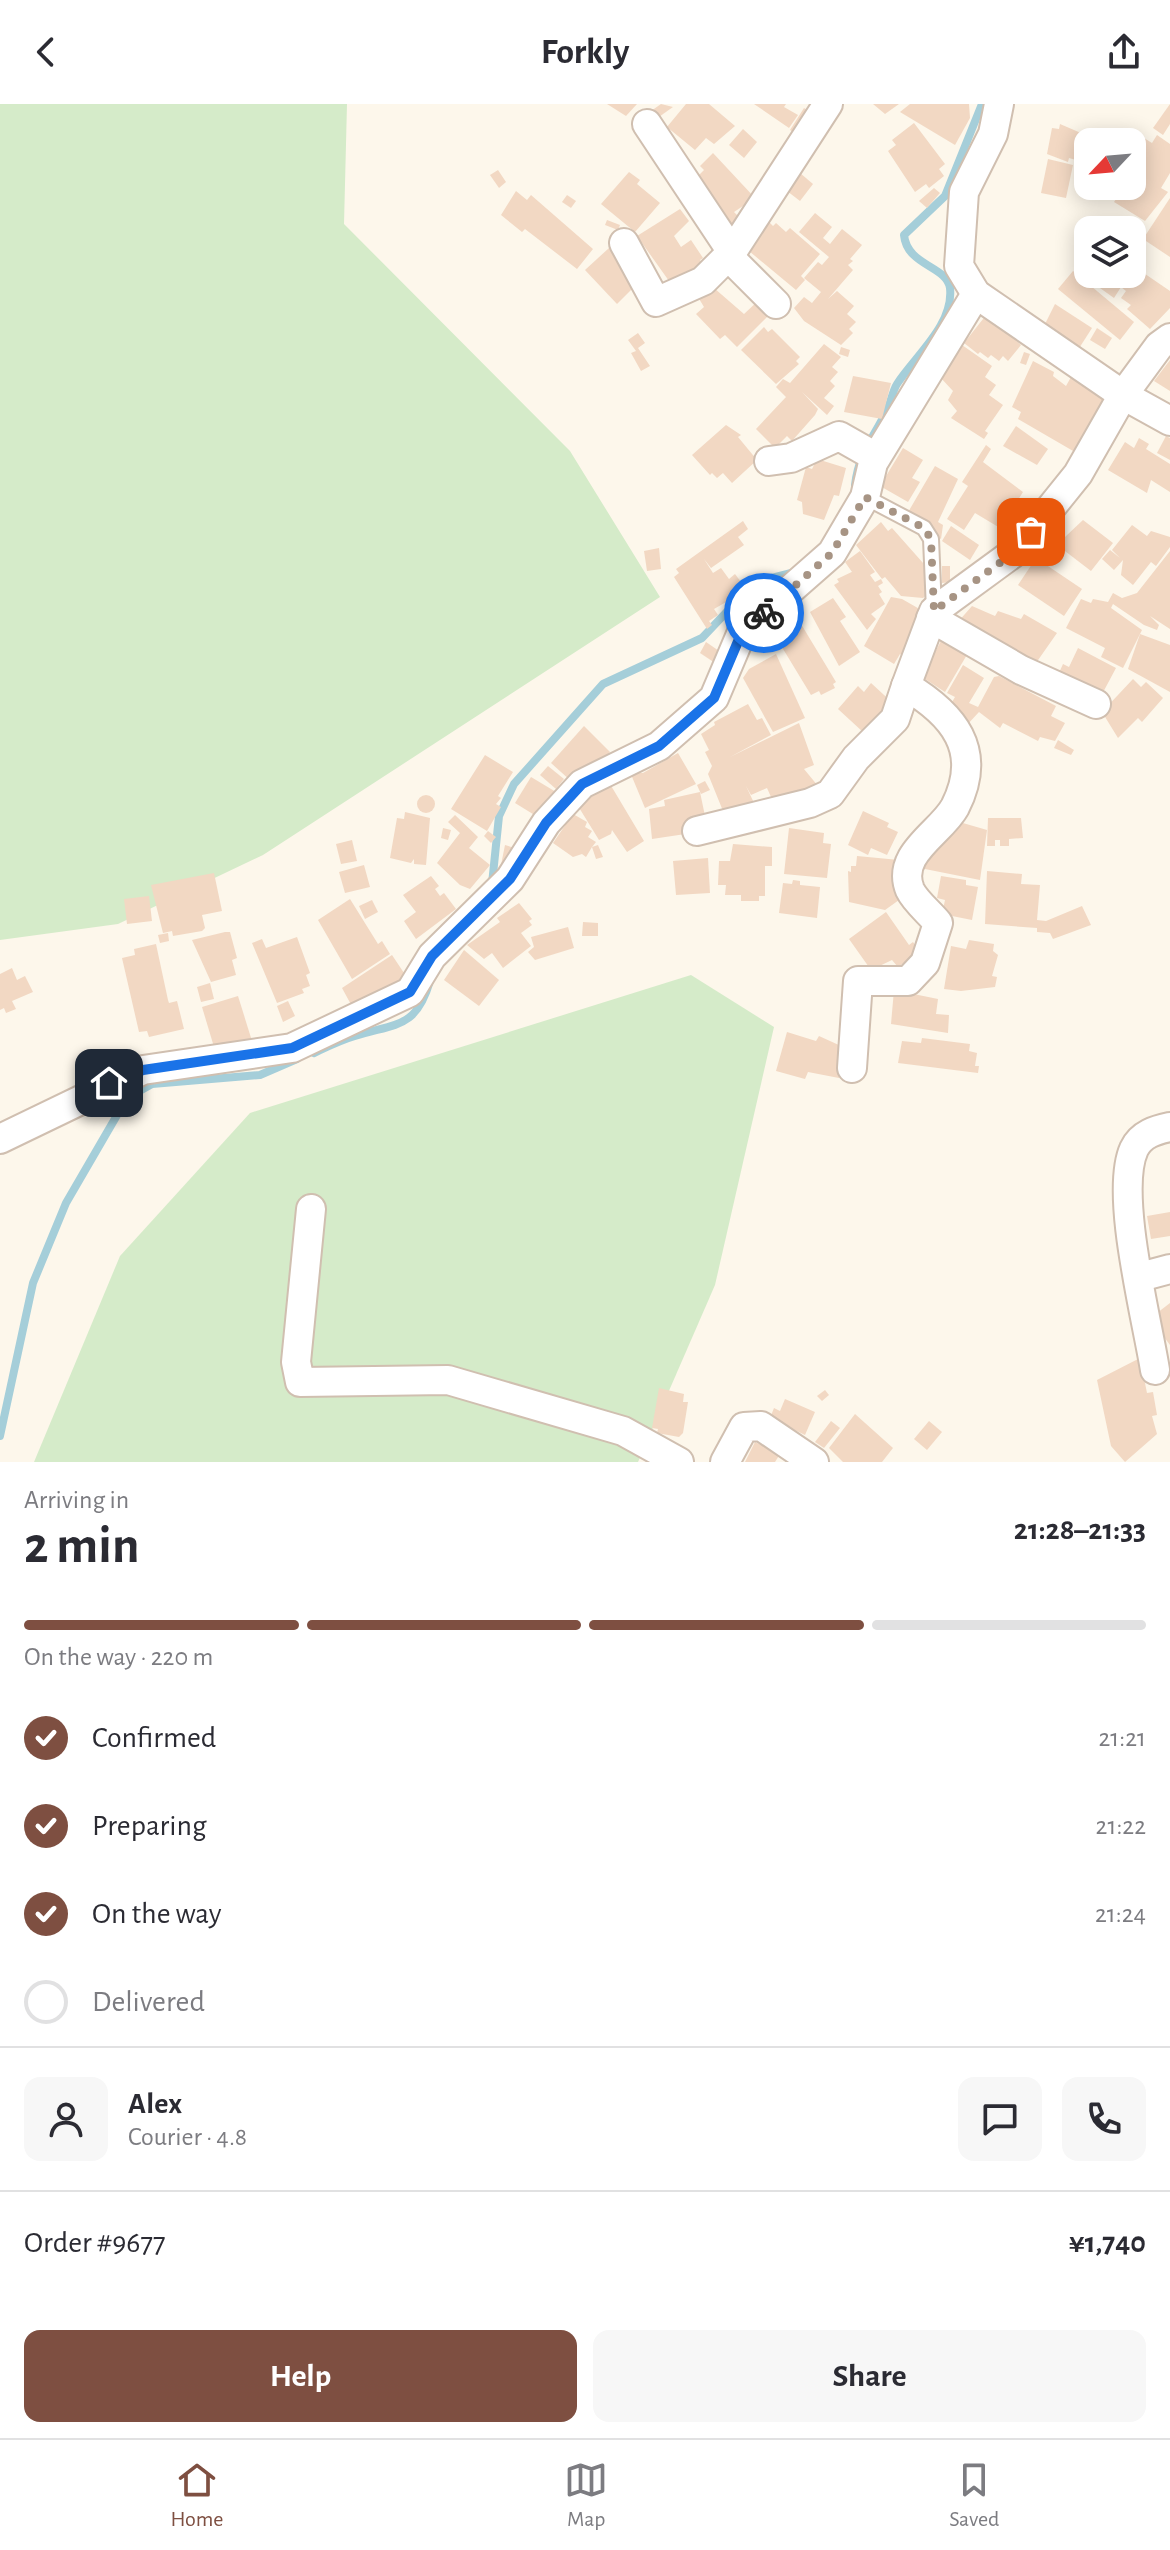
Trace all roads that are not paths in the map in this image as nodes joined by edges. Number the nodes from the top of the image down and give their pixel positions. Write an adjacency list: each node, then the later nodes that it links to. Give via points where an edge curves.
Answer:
1 (828, 104): 5 (street)
2 (999, 104): 6 (street, via 993,134 964,192 959,266)
3 (647, 124): 5 (street)
4 (624, 243): 5 (street, via 656,302 703,281)
5 (730, 254): 7 (street)
6 (976, 294): 9 (street); 11 (street)
7 (776, 304)
8 (1170, 338): 9 (street)
9 (1123, 395): 10 (street); 14 (street, via 1078,474 1016,551)
10 (1170, 421)
11 (876, 457): 12 (street, via 839,436 791,458); 13 (street)
12 (769, 461)
13 (865, 497): 14 (lane, via 924,528 931,539); 20 (street, via 832,553 742,632 714,698 659,746 582,784 546,823 510,879 432,956 410,992 292,1048 143,1070)
14 (933, 615): 15 (street); 16 (street, via 1021,670)
15 (906, 686): 17 (street, via 895,719 830,794); 18 (street, via 936,704 954,725 967,753 963,782 954,808 915,852 909,869 910,890 938,923 925,963 908,981 858,981)
16 (1096, 704)
17 (697, 831)
18 (852, 1068)
19 (1170, 1127): 23 (street, via 1151,1132 1134,1148 1126,1195)
20 (0, 1139)
21 (311, 1209): 25 (street, via 296,1362 300,1382 448,1380 623,1431)
22 (1170, 1269): 23 (street)
23 (1140, 1277): 24 (street)
24 (1155, 1370)
25 (679, 1462)
26 (725, 1462): 27 (street, via 744,1427 761,1426)
27 (814, 1462)

